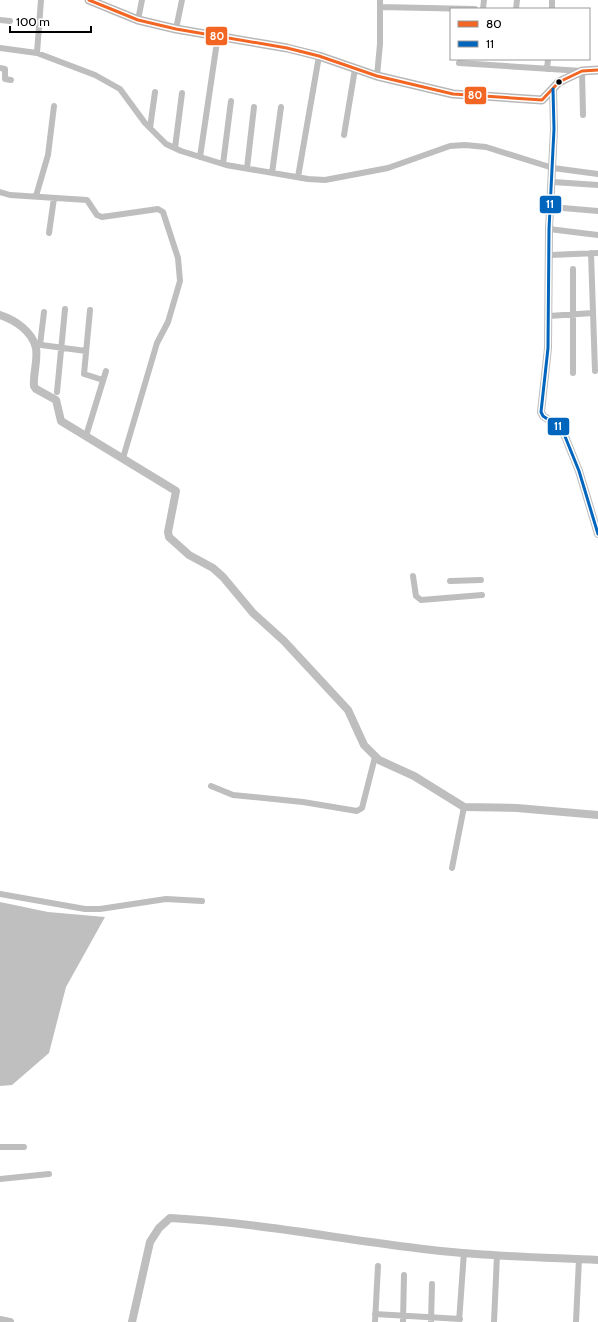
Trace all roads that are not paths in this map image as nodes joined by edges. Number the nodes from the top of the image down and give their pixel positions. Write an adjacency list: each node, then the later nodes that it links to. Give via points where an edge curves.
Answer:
1 (41, 0): 14 (street)
2 (142, 0): 9 (street)
3 (182, 0): 11 (street)
4 (380, 0): 6 (street)
5 (95, 1): 9 (main road)
6 (380, 7): 7 (street); 26 (street)
7 (450, 8)
8 (0, 20): 10 (street)
9 (138, 20): 11 (main road)
10 (10, 21)
11 (176, 29): 12 (main road)
12 (218, 35): 15 (main road); 39 (street)
13 (0, 48): 14 (street)
14 (37, 53): 36 (street, via 95,75 120,89)
15 (319, 56): 22 (main road); 45 (street)
16 (512, 60): 20 (street)
17 (548, 60): 23 (street)
18 (479, 62): 19 (street); 20 (street)
19 (459, 63)
20 (512, 66): 23 (street)
21 (0, 68): 27 (street, via 5,69 5,79)
22 (355, 69): 26 (main road); 37 (street)
23 (547, 69): 25 (street)
24 (598, 70): 25 (main road)
25 (582, 71): 28 (main road, via 559,82); 35 (street)
26 (377, 76): 28 (main road, via 453,94 486,97 542,100)
27 (11, 80)
28 (553, 89): 42 (street)
29 (155, 92): 36 (street)
30 (182, 93): 38 (street)
31 (231, 101): 40 (street)
32 (54, 106): 49 (street, via 48,155)
33 (254, 107): 41 (street)
34 (281, 107): 43 (street)
35 (583, 115)
36 (150, 128): 38 (street, via 163,142)
37 (344, 135)
38 (175, 148): 39 (street)
39 (200, 157): 40 (street)
40 (224, 164): 41 (street)
41 (247, 168): 43 (street)
42 (553, 168): 44 (street); 45 (street, via 486,148 458,145 373,172 325,180); 46 (street)
43 (272, 173): 45 (street)
44 (598, 174)
45 (298, 177)
46 (552, 182): 47 (street); 51 (street)
47 (598, 185)
48 (0, 192): 49 (street)
49 (36, 196): 50 (street)
50 (54, 198): 54 (street); 75 (street, via 87,200 97,215 102,217 160,209 177,253 180,269 178,289 167,325 157,343)
51 (551, 207): 52 (street); 53 (street)
52 (598, 211)
53 (549, 230): 55 (street); 57 (street)
54 (49, 233)
55 (598, 235)
56 (595, 253): 57 (street); 62 (street)
57 (550, 255): 65 (street)
58 (573, 269): 63 (street)
59 (65, 309): 67 (street)
60 (90, 310): 68 (street)
61 (44, 312): 66 (street)
62 (593, 313): 63 (street); 70 (street)
63 (573, 314): 65 (street); 71 (street)
64 (0, 315): 66 (street, via 20,324)
65 (549, 316): 76 (street, via 541,412 562,429 579,470)
66 (37, 344): 67 (street); 74 (street, via 34,386 56,400 61,420)
67 (62, 348): 68 (street); 73 (street)
68 (86, 351): 72 (street, via 85,376)
69 (106, 371): 72 (street)
70 (595, 371)
71 (573, 373)
72 (103, 380): 74 (street)
73 (57, 392)
74 (86, 436): 75 (street)
75 (123, 458): 81 (street, via 176,491 169,537 189,555 219,573 254,613 284,641 354,719 364,745)
76 (598, 534)
77 (413, 576): 80 (street, via 416,596 421,600)
78 (481, 580): 79 (street)
79 (450, 581)
80 (482, 595)
81 (375, 757): 82 (street, via 362,808 357,811 303,802 233,795); 83 (street, via 414,776)
82 (211, 786)
83 (464, 807): 84 (street, via 517,808); 85 (street)
84 (598, 815)
85 (452, 868)
86 (0, 894): 87 (street, via 85,909 166,900)
87 (202, 901)
88 (24, 1146): 89 (street)
89 (0, 1148)
90 (49, 1174): 91 (street)
91 (0, 1179)
92 (464, 1252): 93 (street); 103 (street); 105 (street, via 409,1248 229,1222 170,1218 159,1228 150,1242)
93 (498, 1255): 94 (street); 107 (street)
94 (579, 1259): 95 (street); 108 (street)
95 (598, 1260)
96 (378, 1266): 99 (street)
97 (404, 1275): 100 (street)
98 (432, 1284): 102 (street)
99 (375, 1314): 100 (street); 106 (street)
100 (403, 1319): 102 (street)
101 (0, 1320): 104 (street)
102 (431, 1320): 103 (street)
103 (460, 1320)
104 (10, 1322)
105 (132, 1322)
106 (375, 1322)
107 (494, 1322)
108 (576, 1322)

